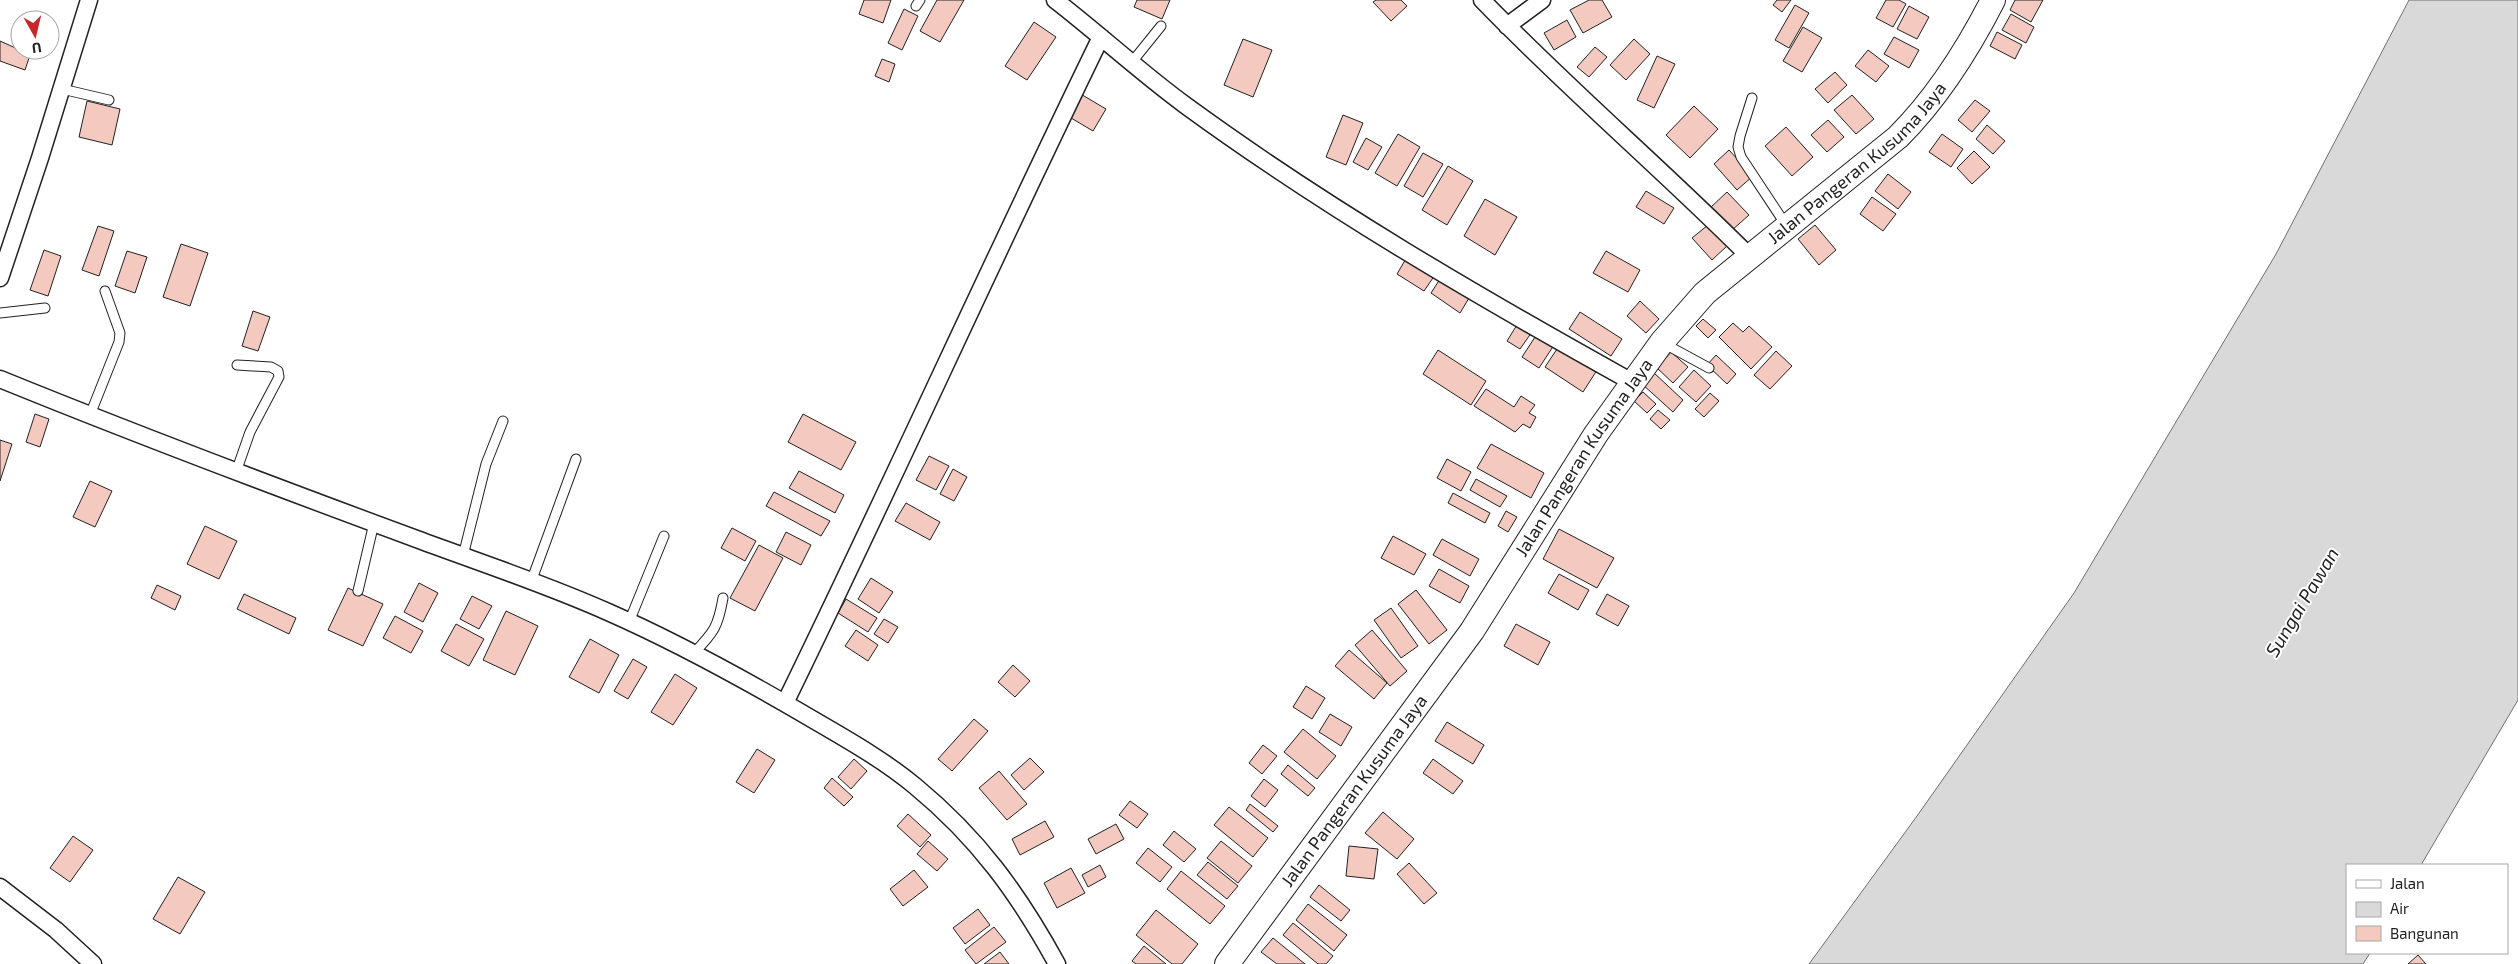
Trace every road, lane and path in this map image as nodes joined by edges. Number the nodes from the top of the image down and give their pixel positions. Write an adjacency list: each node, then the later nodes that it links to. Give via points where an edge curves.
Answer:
1 (89, 0): 10 (street)
2 (1055, 0): 8 (street)
3 (1482, 0): 7 (street)
4 (1542, 0): 7 (street)
5 (1993, 0): 13 (street, Jalan Pangeran Kusuma Jaya, via 1935,96 1916,119)
6 (1161, 26): 9 (lane)
7 (1507, 26): 14 (street, via 1562,81 1688,194)
8 (1101, 37): 9 (street); 36 (street)
9 (1132, 62): 23 (street, via 1184,104 1292,178 1454,280)
10 (62, 89): 12 (lane); 15 (street)
11 (1752, 98): 13 (lane, via 1738,147)
12 (109, 100)
13 (1786, 226): 14 (street, Jalan Pangeran Kusuma Jaya)
14 (1749, 256): 19 (street, Jalan Pangeran Kusuma Jaya, via 1705,293)
15 (0, 278)
16 (105, 291): 24 (lane, via 120,332 119,342)
17 (45, 308): 18 (lane)
18 (0, 313)
19 (1662, 342): 21 (lane); 23 (street, Jalan Pangeran Kusuma Jaya)
20 (237, 364): 27 (lane, via 271,367 278,371 280,377 250,432)
21 (1709, 368)
22 (0, 379): 24 (street)
23 (1632, 382): 40 (street, Jalan Pangeran Kusuma Jaya, via 1472,630)
24 (90, 415): 27 (street)
25 (503, 421): 30 (lane, via 486,464)
26 (576, 460): 31 (lane)
27 (236, 472): 28 (street)
28 (374, 523): 30 (street); 32 (lane)
29 (664, 536): 34 (lane)
30 (463, 556): 31 (street)
31 (531, 582): 34 (street)
32 (358, 591)
33 (723, 598): 35 (lane, via 714,632)
34 (629, 622): 35 (street)
35 (694, 653): 36 (street)
36 (785, 703): 39 (street, via 884,763 949,816 1015,892)
37 (0, 887): 38 (street, via 56,930)
38 (93, 964)
39 (1057, 964)
40 (1227, 964)

